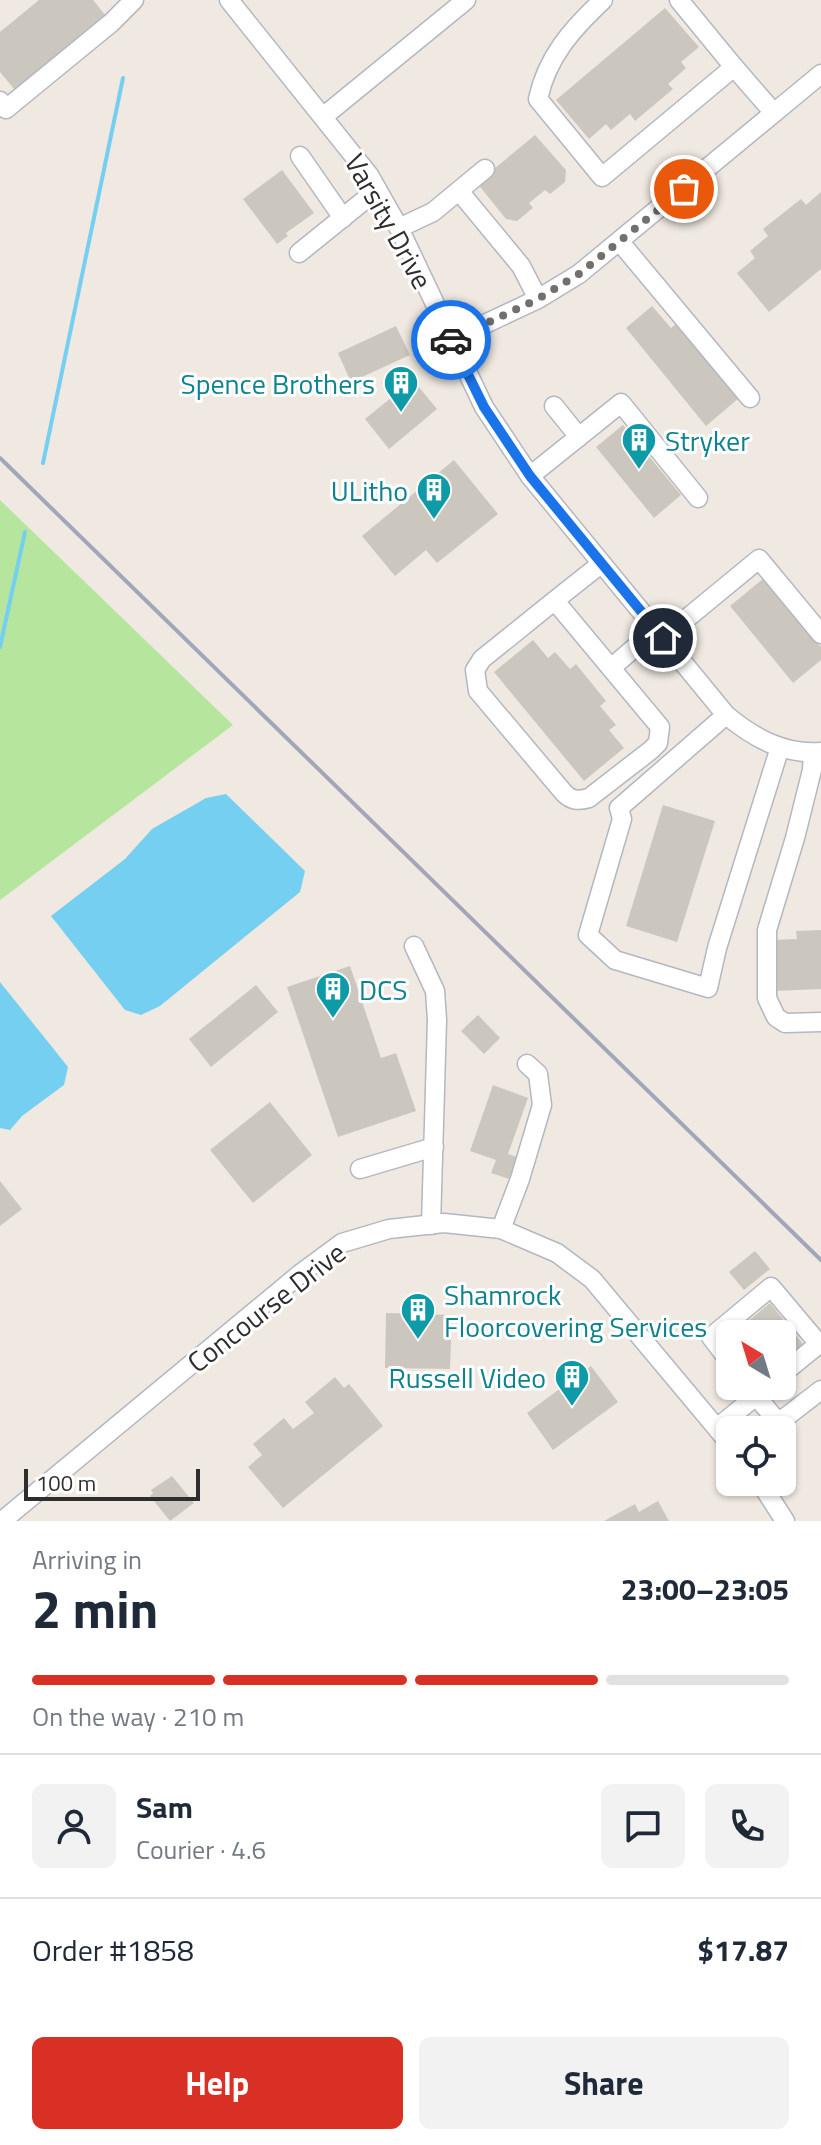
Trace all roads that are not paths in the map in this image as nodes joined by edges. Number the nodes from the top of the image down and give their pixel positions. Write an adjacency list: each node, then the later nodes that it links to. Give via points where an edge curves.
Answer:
1 (134, 0): 8 (street, via 6,109)
2 (229, 0): 10 (street, Varsity Drive)
3 (465, 0): 10 (street)
4 (603, 0): 6 (street, via 557,50 538,99 602,177)
5 (679, 0): 6 (street)
6 (734, 67): 9 (street)
7 (821, 74): 9 (street)
8 (0, 101)
9 (774, 113): 17 (street)
10 (324, 116): 13 (street, Varsity Drive)
11 (300, 156): 15 (street)
12 (485, 169): 14 (street)
13 (377, 190): 15 (street); 16 (street, Varsity Drive)
14 (459, 191): 16 (street, via 433,212); 19 (street, via 521,266)
15 (343, 218): 18 (street)
16 (399, 228): 20 (street, Varsity Drive)
17 (620, 242): 19 (street); 21 (street)
18 (299, 253)
19 (538, 299): 20 (street)
20 (451, 340): 24 (street, Varsity Drive, via 484,407)
21 (750, 398)
22 (554, 406): 23 (street)
23 (579, 437): 24 (street); 25 (street, via 621,403)
24 (530, 476): 26 (street, Varsity Drive)
25 (698, 498)
26 (601, 564): 27 (street); 28 (street, Varsity Drive)
27 (555, 601): 30 (street); 30 (street, via 482,659 475,680 478,691 570,799 589,798 651,750 661,734)
28 (659, 634): 29 (street, via 759,559); 30 (street); 31 (street, Varsity Drive)
29 (821, 634)
30 (611, 668)
31 (726, 715): 32 (street, Varsity Drive, via 748,733); 32 (street, via 619,808 622,819 588,935 615,960 708,988)
32 (780, 747): 33 (street, Varsity Drive)
33 (817, 753): 35 (street, via 767,930 767,998 785,1023)
34 (414, 946): 37 (street, via 435,991)
35 (821, 1022)
36 (527, 1064): 40 (street, via 538,1074 542,1105)
37 (434, 1147): 38 (street); 39 (street)
38 (360, 1169)
39 (431, 1225): 40 (street, Concourse Drive); 50 (street, Concourse Drive, via 389,1229 342,1243)
40 (501, 1229): 48 (street, Concourse Drive, via 557,1253 592,1279)
41 (731, 1320): 42 (street, via 771,1287)
42 (820, 1345): 43 (street)
43 (796, 1363)
44 (821, 1390): 46 (street, via 782,1420 776,1420)
45 (746, 1400): 47 (street)
46 (764, 1400)
47 (729, 1416)
48 (716, 1427)
49 (769, 1496): 51 (street)
50 (2, 1521)
51 (785, 1521)

